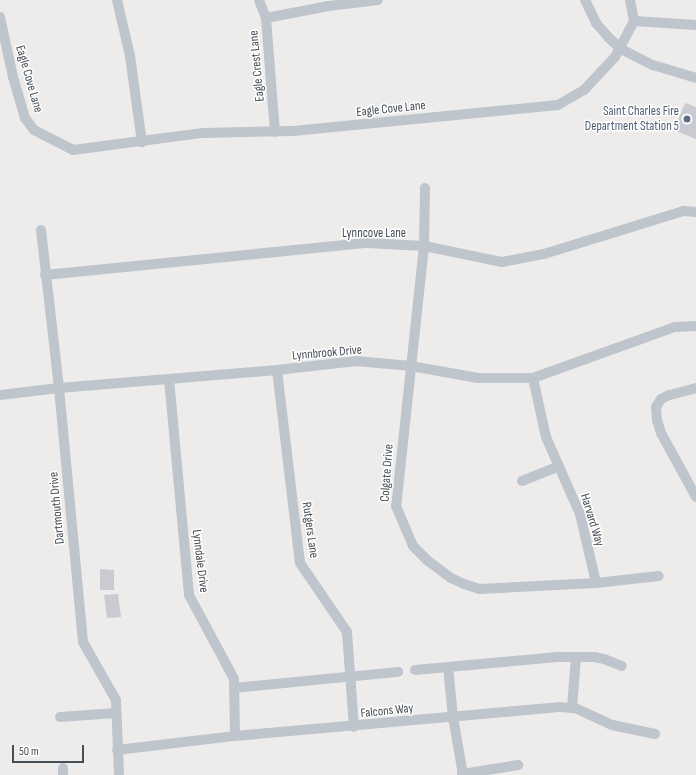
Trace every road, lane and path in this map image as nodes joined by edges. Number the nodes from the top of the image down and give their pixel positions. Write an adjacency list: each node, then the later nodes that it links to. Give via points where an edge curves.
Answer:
1 (117, 0): 13 (street, via 130,56)
2 (259, 0): 7 (street, Eagle Crest Lane)
3 (378, 0): 7 (street)
4 (585, 0): 10 (street, via 596,23)
5 (630, 0): 8 (street)
6 (0, 17): 13 (street, Eagle Cove Lane, via 25,118 34,130 73,150)
7 (266, 18): 12 (street, Eagle Crest Lane)
8 (634, 21): 9 (street); 10 (street)
9 (696, 25)
10 (621, 49): 11 (street, via 653,65); 12 (street, Eagle Cove Lane, via 584,90 558,105)
11 (696, 78)
12 (275, 132): 13 (street, Eagle Cove Lane, via 203,133)
13 (142, 142)
14 (425, 188): 17 (street, Colgate Drive)
15 (696, 212): 17 (street, Lynncove Lane, via 684,211 544,254 502,262)
16 (40, 230): 18 (street, Dartmouth Drive)
17 (424, 246): 18 (street, Lynncove Lane, via 367,243); 20 (street, Colgate Drive)
18 (45, 275): 24 (street, Dartmouth Drive)
19 (696, 326): 22 (street, Lynnbrook Drive, via 676,327)
20 (411, 366): 21 (street, Lynnbrook Drive, via 356,361); 22 (street, Lynnbrook Drive, via 478,378); 31 (street, Colgate Drive, via 396,506 413,546 451,578 479,589)
21 (277, 370): 23 (street, Lynnbrook Drive); 37 (street, Rutgers Lane, via 300,563 347,632)
22 (534, 378): 27 (street, Harvard Way, via 546,437)
23 (169, 379): 24 (street, Lynnbrook Drive); 38 (street, Lynndale Drive, via 189,595 234,679)
24 (59, 388): 26 (street, Lynnbrook Drive); 40 (street, Dartmouth Drive, via 83,642 116,700)
25 (696, 388): 29 (street, via 669,395 661,399 656,407 661,433)
26 (0, 395)
27 (559, 466): 28 (street); 31 (street, Harvard Way, via 580,514)
28 (522, 481)
29 (696, 496)
30 (659, 576): 31 (street, Colgate Drive)
31 (596, 582)
32 (576, 657): 33 (street, via 604,659); 34 (street); 39 (street)
33 (622, 666)
34 (448, 667): 35 (street); 42 (street)
35 (415, 670)
36 (398, 672): 37 (street)
37 (351, 678): 38 (street); 43 (street, Rutgers Lane)
38 (234, 688): 45 (street, Lynndale Drive)
39 (572, 708): 42 (street, Falcons Way); 44 (street, Falcons Way, via 612,725)
40 (116, 713): 41 (street); 46 (street, Dartmouth Drive)
41 (60, 717)
42 (453, 717): 43 (street, Falcons Way); 49 (street)
43 (354, 727): 45 (street, Falcons Way)
44 (655, 734)
45 (235, 736): 46 (street, Falcons Way)
46 (117, 750): 48 (street, Dartmouth Drive)
47 (518, 765): 49 (street)
48 (119, 775)
49 (463, 775)

